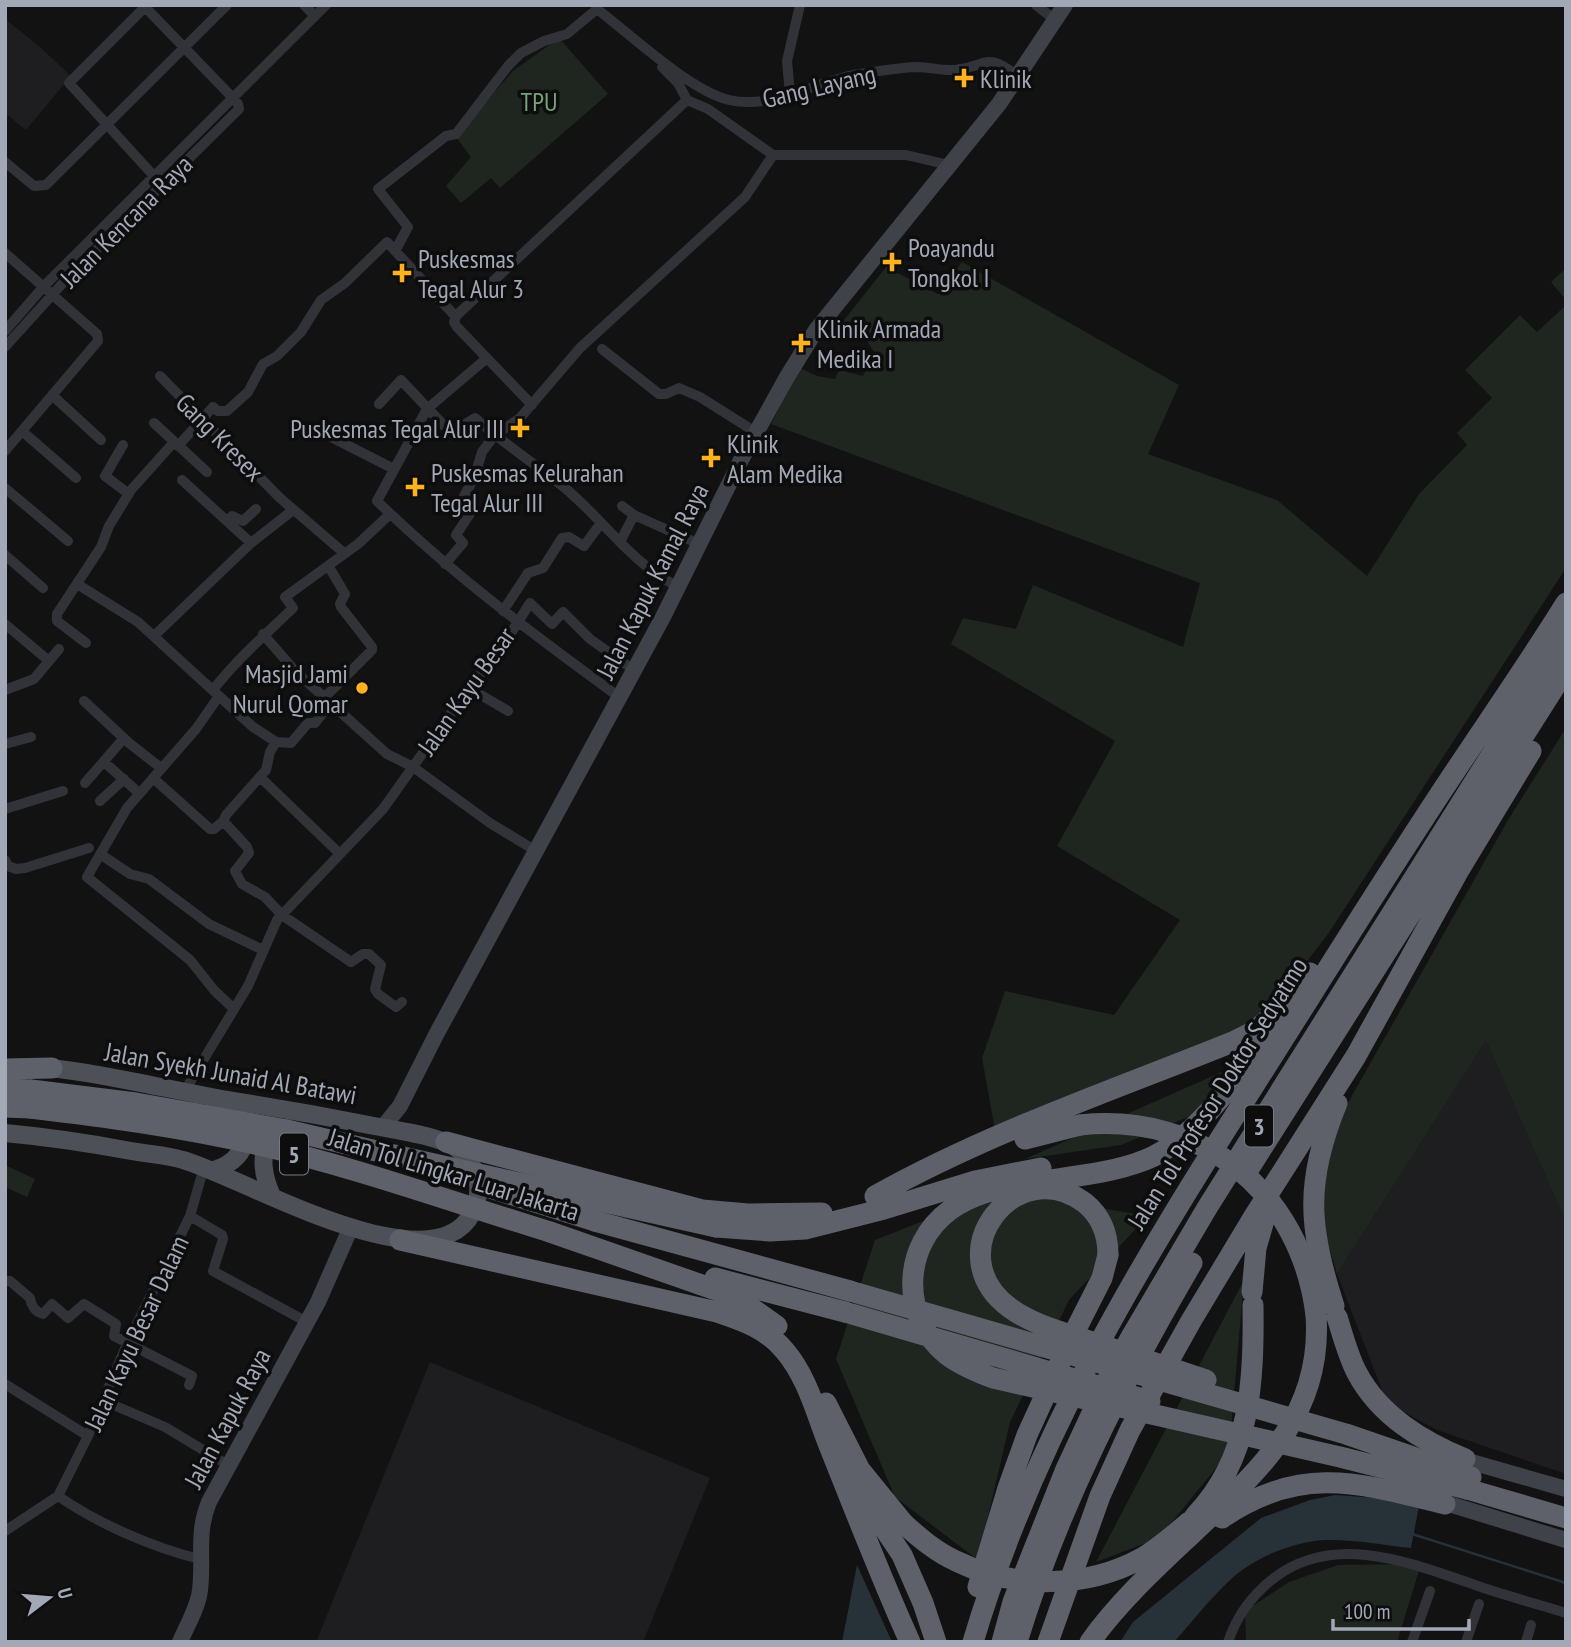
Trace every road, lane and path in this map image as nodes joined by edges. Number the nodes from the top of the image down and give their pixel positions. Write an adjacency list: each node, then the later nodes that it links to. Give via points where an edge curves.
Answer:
1 (227, 5): 11 (street)
2 (304, 5): 8 (street)
3 (326, 5): 8 (street, Jalan Kencana Raya)
4 (800, 5): 13 (street, via 787,61)
5 (1036, 5): 9 (street)
6 (1065, 5): 9 (main road, Jalan Kapuk Kamal Raya)
7 (146, 6): 11 (street); 16 (street, via 69,83)
8 (315, 16): 14 (street, Jalan Kencana Raya)
9 (1055, 20): 12 (main road, Jalan Kapuk Kamal Raya)
10 (632, 42): 15 (street, via 678,83)
11 (184, 47): 14 (street); 16 (street)
12 (1018, 76): 13 (street, Gang Layang, via 991,61 954,70 916,67 858,74); 19 (main road, Jalan Kapuk Kamal Raya)
13 (790, 94): 21 (street, Gang Layang, via 766,101 729,100 712,93 597,9 567,34 521,53 456,134 446,136 378,189 408,227)
14 (232, 97): 20 (street, Jalan Kencana Raya); 23 (street, Jalan Kencana Raya, via 240,106 237,111)
15 (687, 100): 17 (street, via 708,109); 24 (street)
16 (106, 125): 18 (street, via 42,187 34,186); 20 (street)
17 (773, 155): 19 (street, via 905,155); 32 (street, via 745,197 580,348)
18 (5, 162)
19 (949, 165): 37 (main road, Jalan Kapuk Kamal Raya, via 816,330)
20 (153, 175): 23 (street, Jalan Kencana Raya)
21 (391, 246): 28 (street); 34 (street, via 321,300 301,332 263,365 248,392 227,411 213,407)
22 (5, 253): 23 (street)
23 (48, 289): 25 (street, Jalan Kencana Raya); 26 (street, Jalan Kencana Raya); 30 (street, via 97,334 98,341)
24 (458, 314)
25 (5, 331)
26 (5, 347)
27 (601, 349): 37 (street, via 659,394 679,388)
28 (487, 358): 32 (street); 33 (street)
29 (160, 376): 34 (street, Gang Kresex)
30 (52, 395): 36 (street); 40 (street)
31 (379, 404): 33 (street, via 401,380)
32 (531, 405): 38 (street)
33 (427, 409): 38 (street, via 451,433 474,418); 44 (street)
34 (202, 419): 41 (street); 52 (street, Gang Kresex)
35 (154, 423): 41 (street)
36 (22, 431): 43 (street); 46 (street)
37 (757, 433): 60 (main road, Jalan Kapuk Kamal Raya)
38 (494, 436): 56 (street, via 560,484); 63 (street, via 482,452 463,498 471,512 456,535 463,543)
39 (331, 437): 44 (street)
40 (101, 440)
41 (176, 444): 45 (street); 49 (street)
42 (123, 445): 49 (street, via 105,476)
43 (5, 451)
44 (394, 470): 53 (street, via 377,500)
45 (207, 472)
46 (76, 478)
47 (182, 480): 55 (street)
48 (5, 488): 57 (street)
49 (129, 494): 65 (street)
50 (622, 506): 54 (street)
51 (256, 509): 55 (street, via 243,521 232,516)
52 (293, 510): 59 (street); 61 (street)
53 (390, 514): 61 (street); 63 (street, Jalan Kayu Besar)
54 (634, 515): 58 (street); 60 (street)
55 (227, 521): 59 (street)
56 (601, 523): 58 (street); 69 (street, via 584,546 562,538 543,568 528,573)
57 (68, 541)
58 (620, 542): 66 (street)
59 (251, 543): 73 (street)
60 (699, 544): 66 (main road, Jalan Kapuk Kamal Raya)
61 (344, 553): 64 (street)
62 (5, 555): 67 (street)
63 (445, 564): 69 (street, Jalan Kayu Besar)
64 (329, 566): 72 (street, via 285,597 293,608); 85 (street, via 345,594 341,607 372,650)
65 (77, 584): 73 (street); 75 (street, via 56,617)
66 (677, 586): 79 (main road, Jalan Kapuk Kamal Raya)
67 (43, 587)
68 (1566, 603): 103 (highway, Jalan Tol Profesor Doktor Sedyatmo / 3)
69 (503, 611): 70 (street, Jalan Kayu Besar)
70 (517, 622): 79 (street, via 530,603 552,624 563,612 590,639); 80 (street, Jalan Kayu Besar); 84 (street)
71 (5, 624): 77 (street)
72 (263, 634): 83 (street, via 232,665); 85 (street)
73 (154, 636): 83 (street)
74 (1566, 636): 173 (highway, Jalan Tol Profesor Doktor Sedyatmo / 3, via 1207,1208 1125,1348 1066,1469 1013,1602)
75 (86, 643)
76 (59, 649): 77 (street)
77 (49, 661): 81 (street, via 34,679)
78 (1566, 669): 174 (highway, 3, via 1218,1218 1139,1355 1076,1485)
79 (634, 670): 84 (main road, Jalan Kapuk Kamal Raya)
80 (469, 688): 87 (street); 93 (street, Jalan Kayu Besar)
81 (5, 690)
82 (1566, 692): 114 (highway, 3, via 1459,870)
83 (216, 693): 90 (street); 94 (street, via 196,729)
84 (619, 697): 106 (main road, Jalan Kapuk Kamal Raya)
85 (328, 700): 90 (street, via 315,723 308,723 291,744); 93 (street, via 387,754)
86 (84, 701): 89 (street)
87 (508, 711)
88 (31, 737): 91 (street)
89 (124, 738): 92 (street); 94 (street)
90 (276, 742): 95 (street)
91 (5, 744)
92 (104, 762): 97 (street); 98 (street)
93 (413, 767): 106 (street); 107 (street, Jalan Kayu Besar, via 383,808)
94 (162, 768): 96 (street)
95 (260, 776): 104 (street); 107 (street)
96 (153, 778): 100 (street); 104 (street, via 210,829)
97 (124, 779): 100 (street); 101 (street)
98 (85, 783)
99 (63, 791): 102 (street)
100 (139, 793): 105 (street)
101 (100, 801)
102 (5, 809)
103 (1423, 819): 112 (highway); 172 (highway, Jalan Tol Profesor Doktor Sedyatmo / 3, via 1132,1280 1099,1340 1044,1454)
104 (223, 822): 109 (street, via 249,851 236,869 236,877)
105 (98, 850): 108 (street, via 16,869); 110 (street, via 130,874 149,879 209,924); 113 (street, via 88,879 190,960)
106 (536, 851): 122 (main road, Jalan Kapuk Kamal Raya)
107 (339, 853): 109 (street, Jalan Kayu Besar)
108 (5, 860)
109 (282, 915): 110 (street, Jalan Kayu Besar); 111 (street, via 351,962 369,954 381,965 378,994 396,1006)
110 (263, 950): 113 (street, Jalan Kayu Besar)
111 (402, 1002)
112 (1290, 1002): 128 (highway, via 1217,1104); 134 (highway, via 1235,1041 968,1148 919,1172)
113 (234, 1009): 119 (street, Jalan Kayu Besar)
114 (1356, 1056): 132 (highway, 3); 143 (highway, via 1322,1142 1313,1192)
115 (5, 1064): 116 (main road, Jalan Syekh Junaid Al Batawi)
116 (52, 1068): 117 (highway); 119 (main road, Jalan Syekh Junaid Al Batawi)
117 (5, 1069)
118 (5, 1089): 120 (highway, Jalan Tol Lingkar Luar Jakarta / 5)
119 (184, 1092): 121 (main road, Jalan Syekh Junaid Al Batawi)
120 (31, 1099): 123 (highway, Jalan Tol Lingkar Luar Jakarta / 5); 130 (highway, Jalan Tol Lingkar Luar Jakarta / 5, bridge, via 136,1103); 140 (highway, Jalan Tol Lingkar Luar Jakarta / 5, bridge, via 256,1144)
121 (230, 1100): 124 (main road, Jalan Syekh Junaid Al Batawi); 131 (main road, via 243,1113 247,1139 232,1162)
122 (400, 1106): 125 (main road, Jalan Kapuk Kamal Raya); 126 (main road)
123 (5, 1107)
124 (295, 1111): 125 (main road, Jalan Syekh Junaid Al Batawi); 133 (main road, via 268,1135 264,1148 265,1179)
125 (383, 1127): 126 (main road, Jalan Syekh Junaid Al Batawi)
126 (402, 1132): 129 (main road, Jalan Syekh Junaid Al Batawi)
127 (5, 1133): 131 (main road, via 93,1144)
128 (1186, 1133): 134 (highway, via 1144,1149); 152 (highway, bridge, via 1168,1149 1141,1162 985,1192 959,1204 937,1222 920,1247 912,1276 915,1306 924,1329 944,1353 993,1378)
129 (446, 1143): 135 (highway, via 702,1210); 139 (main road, via 463,1154 475,1171 478,1193 472,1214 443,1237)
130 (372, 1150): 138 (highway, bridge); 142 (highway, bridge)
131 (209, 1169): 133 (main road); 136 (street, Jalan Kayu Besar Dalam)
132 (1277, 1181): 146 (highway, bridge, via 1256,1248 1251,1384 1237,1451 1222,1482 1189,1522 1165,1543 1098,1576 1064,1581 1009,1578 943,1554 904,1524 860,1470); 175 (highway, 3, via 1130,1430 1100,1496)
133 (272, 1196): 137 (main road)
134 (879, 1203): 135 (highway); 138 (highway, via 805,1229); 143 (highway, bridge, via 1029,1137 1080,1125 1126,1123 1170,1132 1208,1149 1244,1174 1277,1209)
135 (822, 1213): 138 (highway)
136 (190, 1216): 144 (street, via 222,1235 213,1271); 145 (street, Jalan Kayu Besar Dalam)
137 (351, 1227): 139 (main road); 144 (main road, Jalan Kapuk Raya)
138 (723, 1227)
139 (400, 1240): 169 (highway, via 717,1312 766,1332 803,1378)
140 (590, 1245): 142 (highway); 146 (highway, via 733,1297 778,1327)
141 (5, 1281): 145 (street, via 30,1298 31,1305 43,1314 52,1304 68,1318 84,1304 116,1324 114,1336)
142 (848, 1302): 150 (highway, bridge); 152 (highway, bridge)
143 (1329, 1313): 154 (highway, via 1375,1399); 163 (highway, via 1316,1343 1309,1382 1284,1438 1241,1488)
144 (307, 1322): 153 (main road, Jalan Kapuk Raya)
145 (127, 1344): 148 (street, via 192,1375); 149 (street, Jalan Kayu Besar Dalam)
146 (800, 1353): 170 (highway, via 825,1423 863,1497 902,1555)
147 (5, 1384): 151 (street)
148 (189, 1385)
149 (104, 1401): 151 (street, Jalan Kayu Besar Dalam); 153 (street, via 165,1427)
150 (1346, 1434): 154 (highway, bridge); 171 (highway, bridge, via 1270,1401 1029,1319 1007,1307 992,1290 979,1256 984,1233 998,1210 1023,1194 1046,1189 1069,1195 1093,1211 1104,1230 1108,1255 1102,1278 1070,1341 1027,1436)
151 (88, 1436): 156 (street, Jalan Kayu Besar Dalam)
152 (1340, 1457): 154 (highway, bridge)
153 (228, 1465): 162 (main road, Jalan Kapuk Raya, via 204,1514)
154 (1468, 1475): 155 (main road); 157 (main road, via 1440,1457 1425,1468 1424,1488); 158 (highway); 159 (highway)
155 (1566, 1489)
156 (58, 1496): 160 (street, Jalan Kayu Besar Dalam); 162 (street, via 148,1542)
157 (1445, 1504): 161 (main road); 163 (highway, via 1352,1483 1284,1488 1230,1513)
158 (1566, 1505)
159 (1566, 1518)
160 (5, 1531)
161 (1566, 1539)
162 (200, 1559): 168 (main road, Jalan Kapuk Raya, via 200,1591)
163 (1140, 1585): 176 (highway)
164 (1430, 1591): 178 (street)
165 (1479, 1604): 179 (street)
166 (1566, 1613): 177 (street, via 1429,1569 1374,1555 1339,1553 1308,1558 1255,1592 1233,1625)
167 (1531, 1625): 180 (street)
168 (180, 1642)
169 (910, 1642)
170 (936, 1642)
171 (963, 1642)
172 (973, 1642)
173 (1002, 1642)
174 (1017, 1642)
175 (1048, 1642)
176 (1090, 1642)
177 (1228, 1642)
178 (1412, 1642)
179 (1466, 1642)
180 (1526, 1642)

